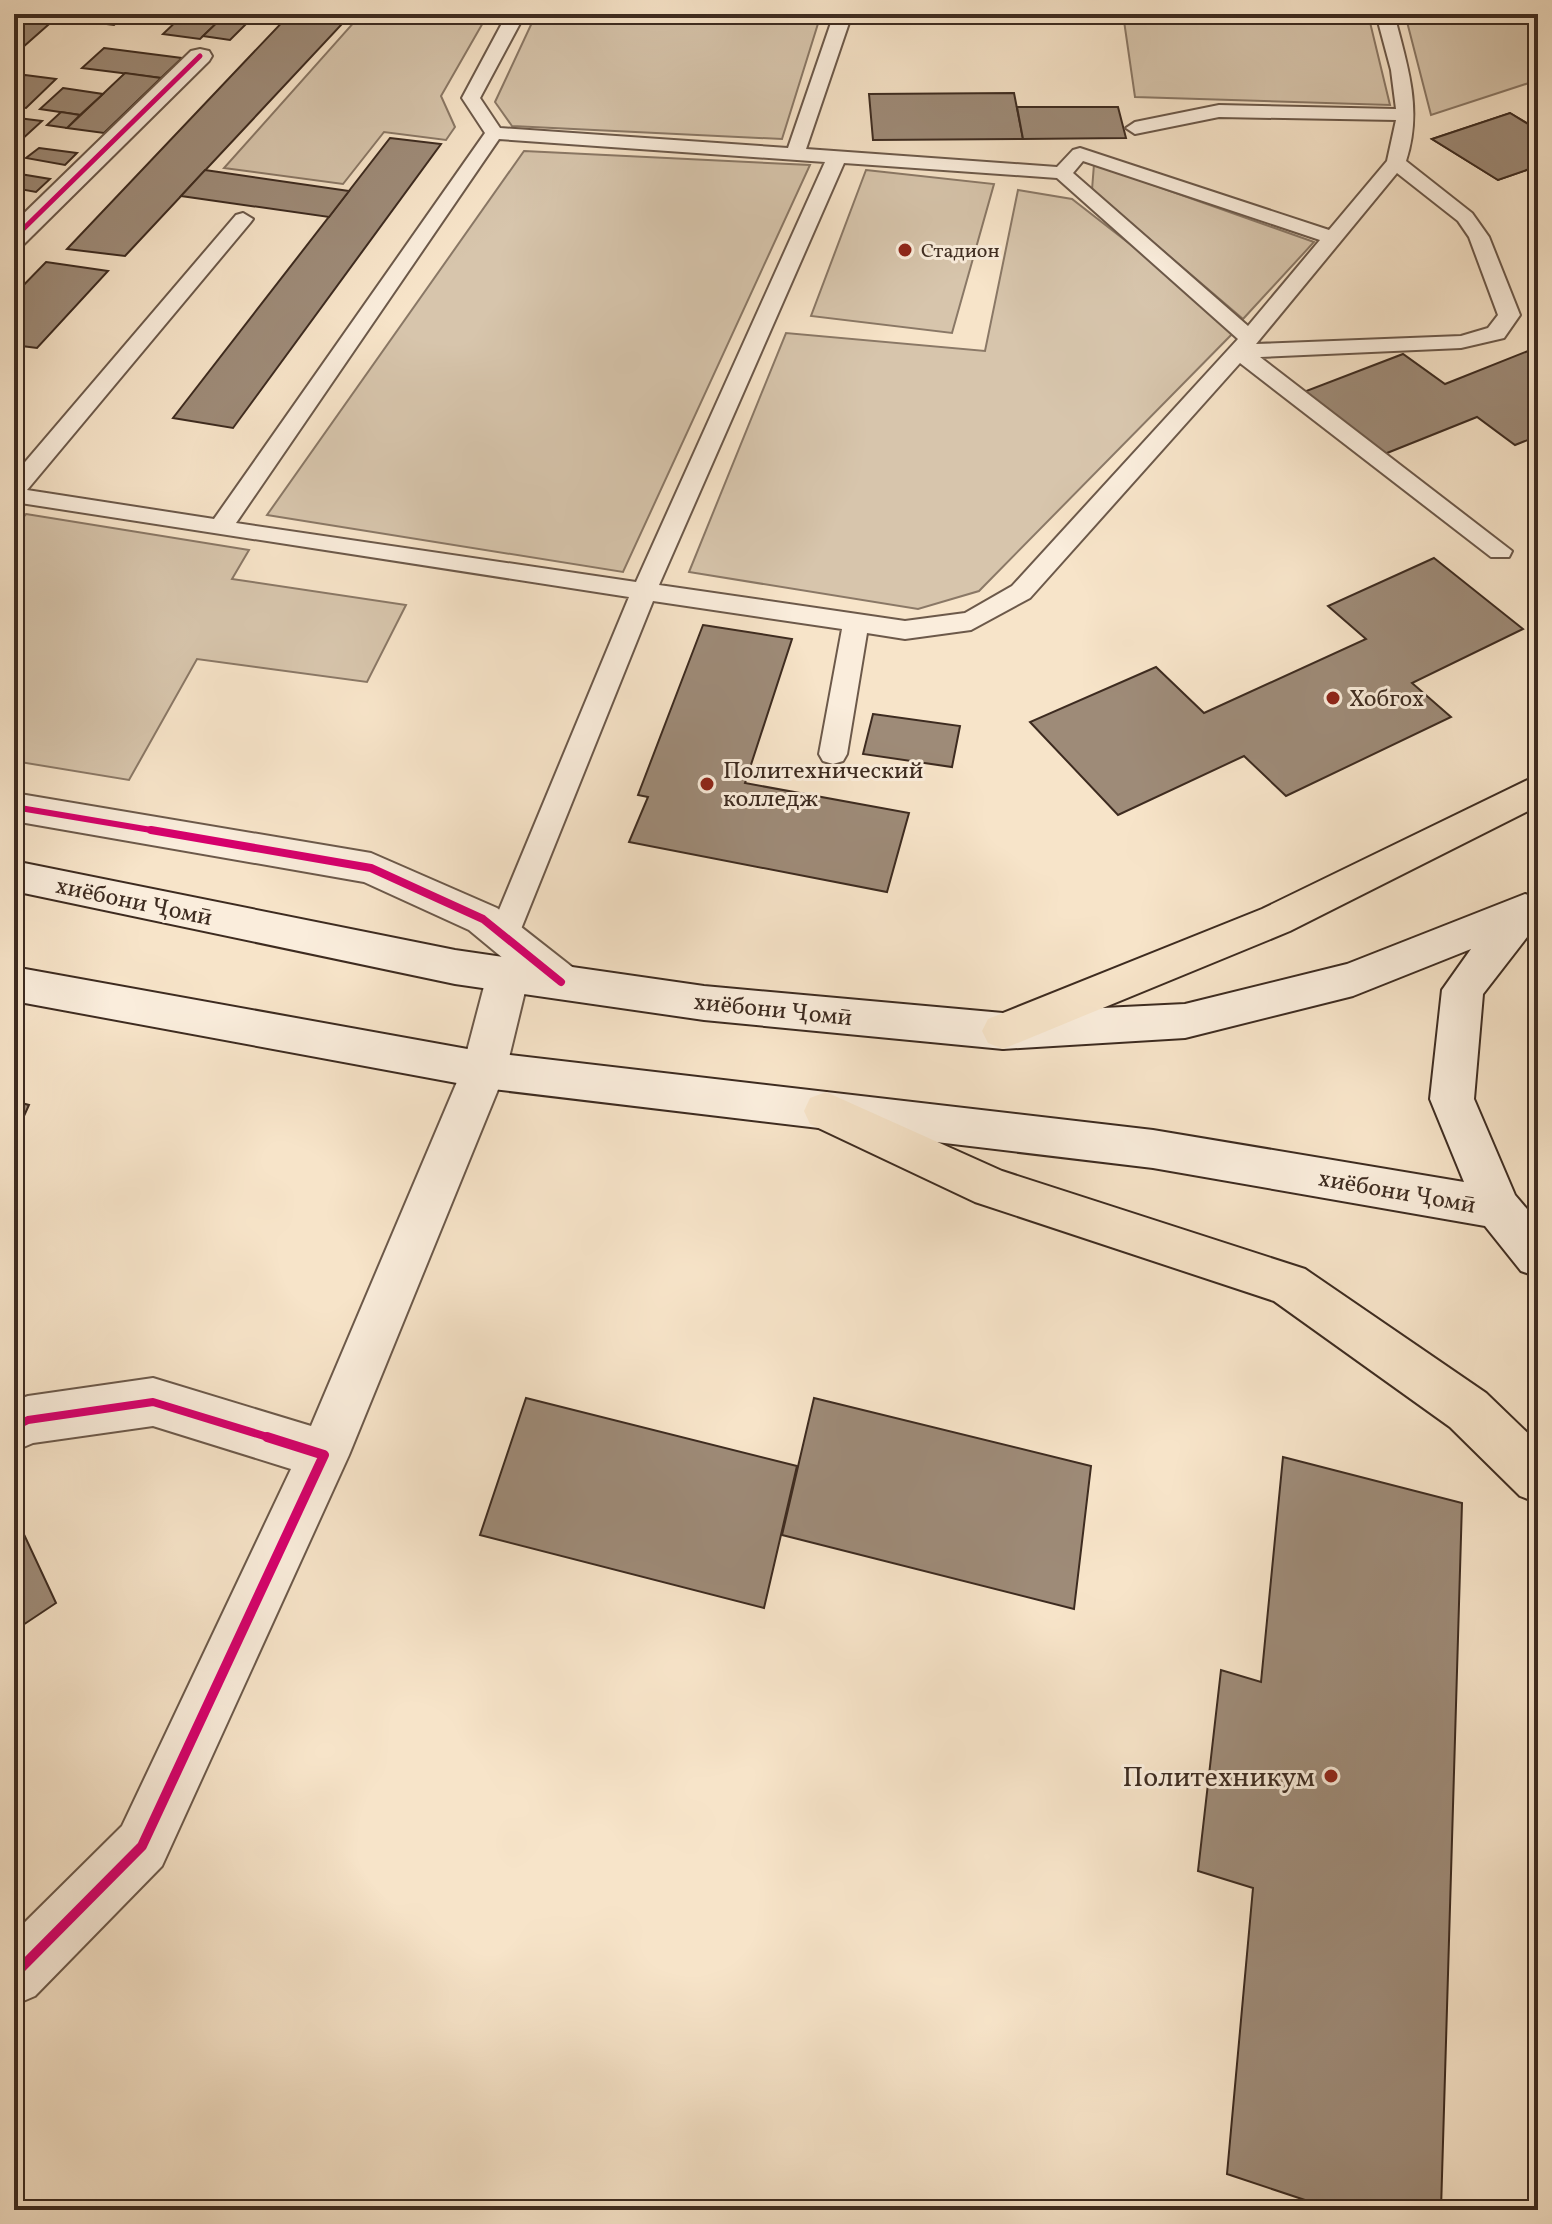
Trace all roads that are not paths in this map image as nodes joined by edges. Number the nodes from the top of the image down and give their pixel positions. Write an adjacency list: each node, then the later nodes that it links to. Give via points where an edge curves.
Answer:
1 (516, 14): 7 (lane, via 471,98)
2 (843, 14): 8 (lane)
3 (1385, 14): 5 (lane)
4 (200, 56): 13 (main road)
5 (1407, 115): 6 (lane, via 1219,111); 10 (lane, via 1406,138)
6 (1135, 128)
7 (494, 133): 8 (lane); 17 (lane)
8 (795, 154): 9 (lane)
9 (837, 157): 11 (lane); 19 (lane)
10 (1396, 162): 14 (lane); 15 (lane, via 1465,217 1479,237 1509,315 1496,333 1461,342)
11 (1062, 173): 14 (lane, via 1080,154); 15 (lane)
12 (243, 219): 16 (lane)
13 (14, 238)
14 (1333, 238): 15 (lane)
15 (1244, 344): 18 (lane); 20 (lane, via 1021,592 971,621 905,630)
16 (14, 492): 17 (lane)
17 (220, 528): 19 (lane)
18 (1500, 551)
19 (644, 592): 20 (lane); 26 (lane)
20 (856, 623): 21 (lane)
21 (833, 754)
22 (1538, 789): 28 (main road, via 1276,920)
23 (14, 807): 26 (main road, via 371,868 483,919)
24 (14, 876): 26 (main road, хиёбони Ҷомӣ, via 455,967)
25 (1531, 908): 28 (main road, хиёбони Ҷомӣ, via 1353,979 1185,1021); 31 (main road, via 1463,990 1452,1099)
26 (506, 954): 28 (main road, хиёбони Ҷомӣ, via 561,982 704,1003); 29 (main road)
27 (14, 984): 29 (main road, хиёбони Ҷомӣ)
28 (1003, 1031)
29 (484, 1070): 30 (main road, хиёбони Ҷомӣ); 34 (main road)
30 (826, 1111): 31 (main road, хиёбони Ҷомӣ, via 1153,1149); 35 (main road, via 991,1188 1288,1284 1468,1410)
31 (1498, 1208): 32 (main road)
32 (1538, 1256)
33 (14, 1427): 34 (main road, via 28,1420 153,1402)
34 (324, 1455): 36 (main road, via 142,1846)
35 (1538, 1478)
36 (14, 1975)

